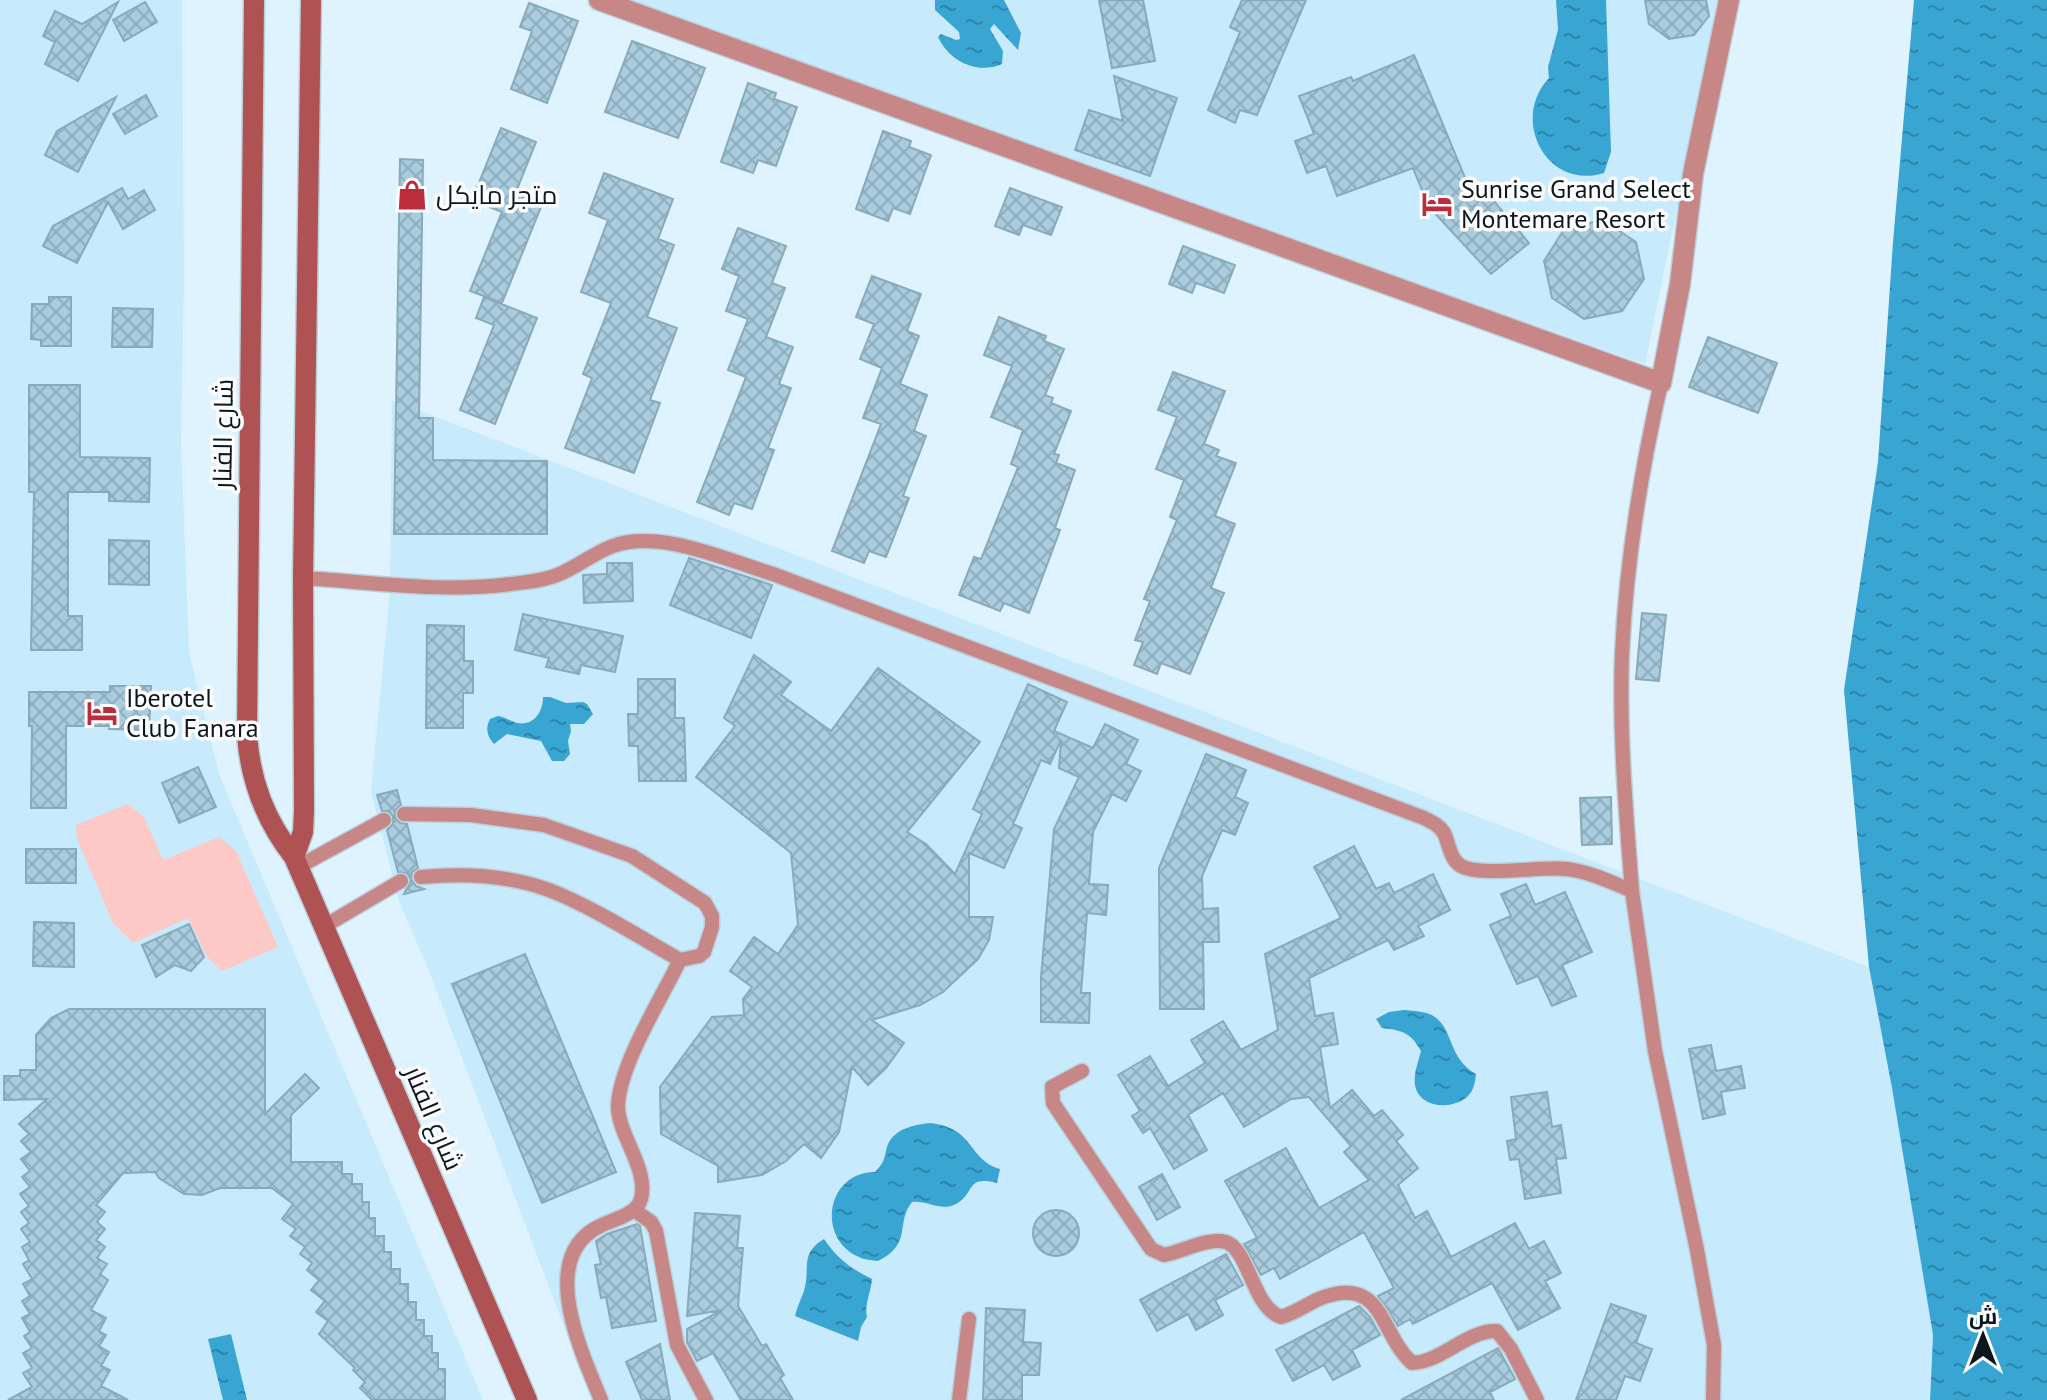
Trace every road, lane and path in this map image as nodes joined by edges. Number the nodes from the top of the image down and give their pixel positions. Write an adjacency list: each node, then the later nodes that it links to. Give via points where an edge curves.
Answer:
1 (254, 0): 9 (main road, شارع الفنار, via 247,734 257,792)
2 (311, 0): 6 (main road)
3 (599, 0): 5 (street)
4 (1729, 0): 5 (street, via 1693,174)
5 (1661, 383): 12 (lane, via 1642,479 1622,656)
6 (303, 578): 9 (main road, via 304,811); 12 (lane, via 448,588 506,585 562,573 612,546 638,539 665,542 773,574 1424,818 1438,825 1461,866 1565,868)
7 (404, 814): 14 (lane, via 471,815 544,825 632,856 705,903 712,916 704,952)
8 (384, 820): 9 (lane)
9 (296, 862): 13 (main road, شارع الفنار)
10 (421, 877): 14 (lane, via 465,874 550,891)
11 (401, 881): 13 (lane)
12 (1632, 891): 23 (lane, via 1655,1051 1714,1345)
13 (323, 927): 18 (main road, شارع الفنار)
14 (680, 960): 16 (lane, via 626,1071 618,1107 641,1176 641,1201)
15 (1082, 1071): 22 (lane, via 1052,1087 1053,1103 1151,1249 1164,1255 1225,1242 1237,1252 1264,1303 1281,1317 1321,1298 1363,1295 1375,1304 1412,1363 1497,1331)
16 (634, 1210): 19 (lane, via 579,1241 569,1267 567,1297 574,1331); 20 (lane, via 656,1231 677,1345)
17 (969, 1319): 21 (lane)
18 (527, 1400)
19 (601, 1400)
20 (706, 1400)
21 (959, 1400)
22 (1537, 1400)
23 (1713, 1400)

